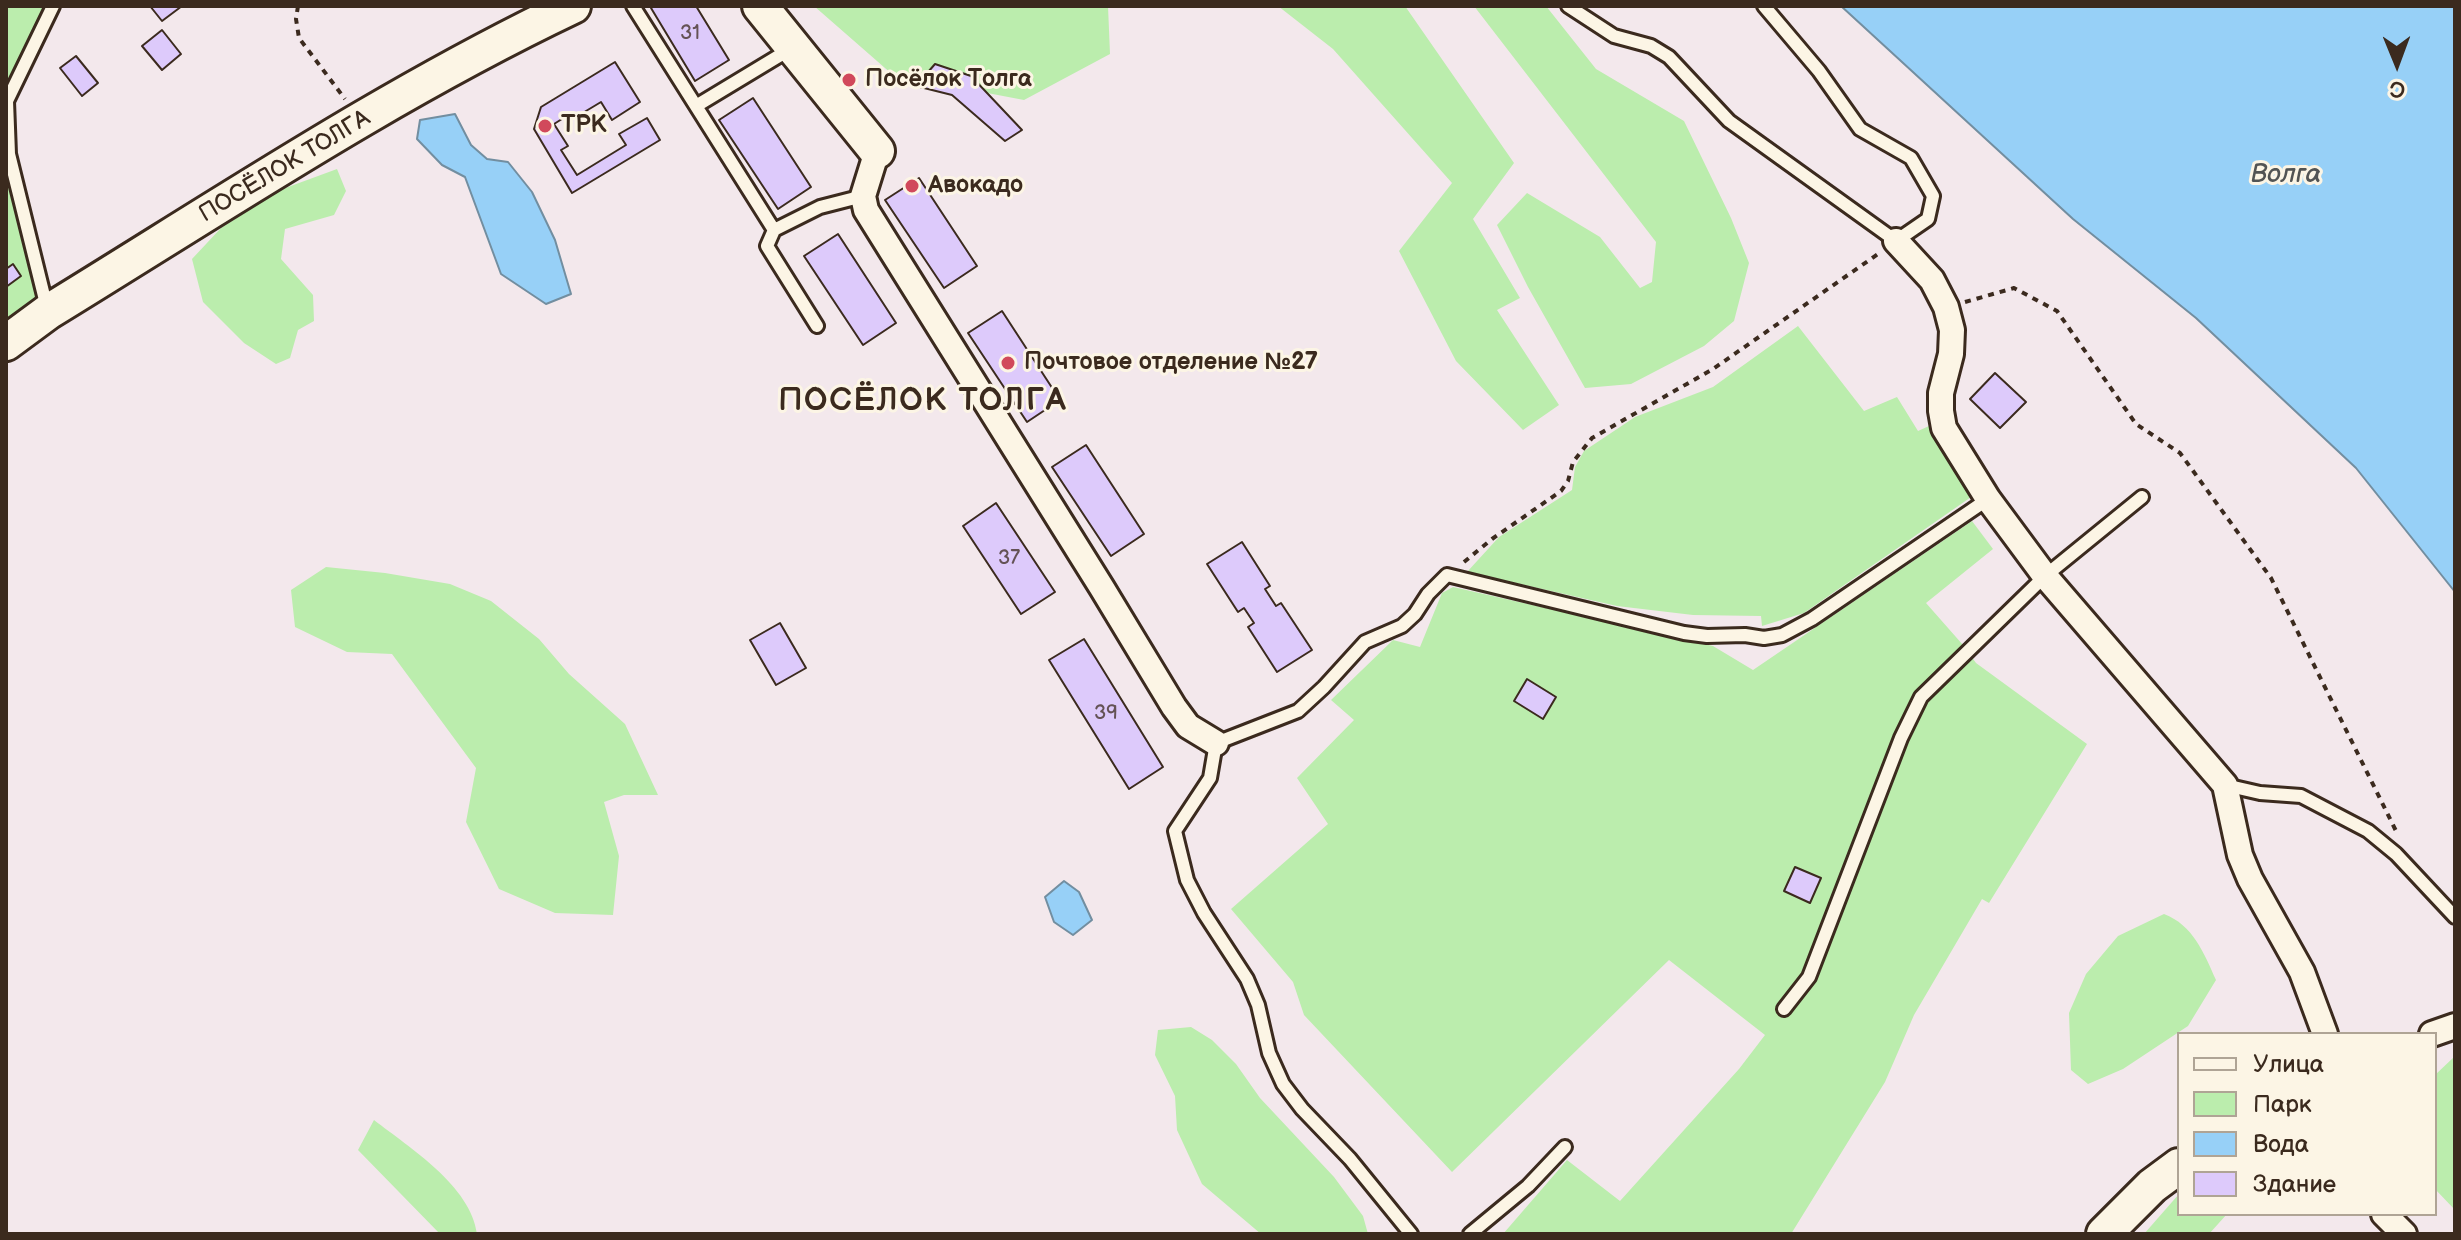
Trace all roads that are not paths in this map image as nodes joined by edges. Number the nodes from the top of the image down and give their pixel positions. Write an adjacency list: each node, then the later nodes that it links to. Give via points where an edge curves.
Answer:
1 (53, 6): 13 (lane, via 7,101 9,154)
2 (573, 6): 13 (street, ПОСЁЛОК ТОЛГА, via 482,50 361,120)
3 (633, 6): 8 (lane)
4 (760, 6): 7 (street)
5 (1568, 6): 12 (lane, via 1614,36 1669,57 1729,121)
6 (1764, 6): 12 (lane, via 1860,129 1911,158 1933,196 1928,219)
7 (793, 47): 8 (lane); 9 (street)
8 (696, 106): 11 (lane)
9 (877, 151): 10 (street)
10 (863, 196): 11 (lane, via 820,207); 19 (street, via 866,210 1174,707 1188,726)
11 (774, 230): 14 (lane, via 767,246)
12 (1896, 241): 17 (street, via 1932,280 1946,307 1952,330 1941,393 1944,428)
13 (48, 312): 15 (street, ПОСЁЛОК ТОЛГА)
14 (817, 326)
15 (6, 343)
16 (2142, 497): 18 (lane)
17 (1988, 499): 18 (street); 19 (lane, via 1812,619 1764,638 1684,633 1447,575 1402,626 1365,642 1298,711)
18 (2045, 576): 20 (street); 22 (lane, via 1921,697 1809,977)
19 (1216, 743): 27 (lane, via 1210,778 1175,831 1187,880 1247,979 1283,1084)
20 (2225, 785): 21 (lane, via 2301,796 2368,831); 23 (street, via 2240,855 2302,972)
21 (2455, 917)
22 (1784, 1009)
23 (2324, 1032)
24 (1565, 1147): 28 (lane)
25 (2177, 1167): 29 (street)
26 (2386, 1216): 30 (street)
27 (1411, 1234)
28 (1470, 1234)
29 (2104, 1234)
30 (2404, 1234)

